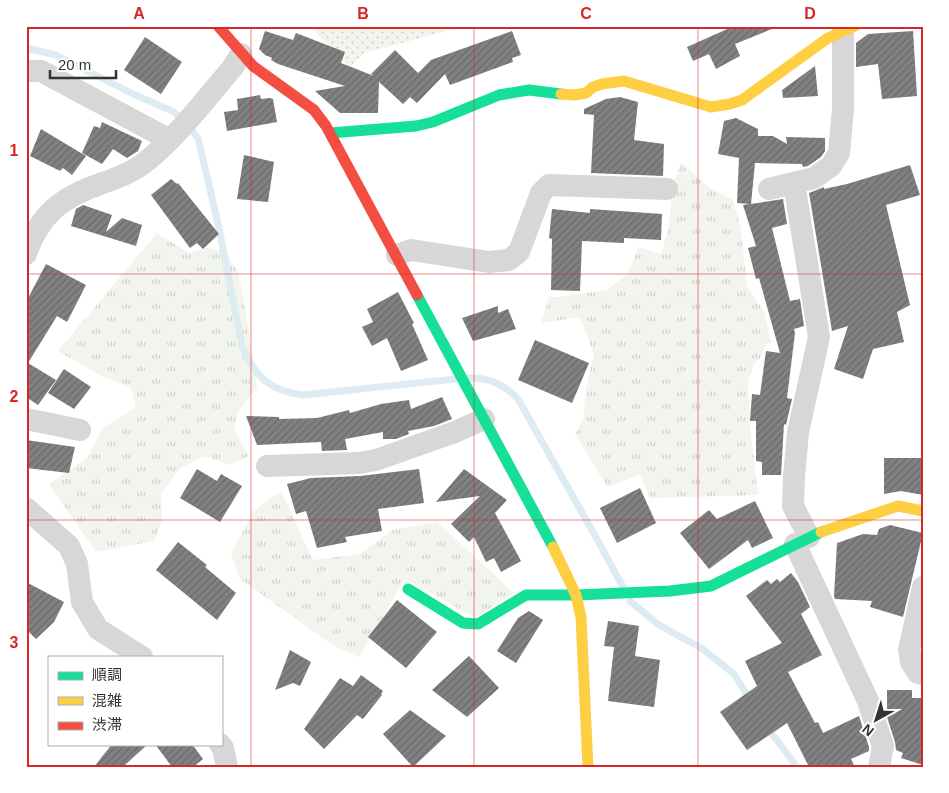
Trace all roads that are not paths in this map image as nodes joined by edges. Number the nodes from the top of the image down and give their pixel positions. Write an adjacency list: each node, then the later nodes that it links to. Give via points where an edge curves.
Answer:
1 (847, 28): 4 (street, via 742,100 730,104 711,107 633,83 612,82 574,95 509,92 433,122); 6 (street, via 839,153 831,166 814,178)
2 (231, 37): 4 (street, via 253,66 314,110); 5 (street, via 233,67)
3 (26, 71): 5 (street, via 41,71)
4 (331, 134): 10 (street)
5 (170, 140): 9 (street, via 135,170 83,190 55,208 42,221)
6 (794, 183): 8 (street); 17 (street, via 819,337 798,432 794,478 793,506)
7 (667, 189): 10 (street, via 549,185 541,193 519,252 509,260 489,262 411,250)
8 (769, 189)
9 (26, 254)
10 (397, 256): 12 (street)
11 (26, 419): 13 (street)
12 (484, 419): 14 (street, via 376,460); 20 (street, via 566,570)
13 (80, 430)
14 (267, 466)
15 (26, 508): 21 (street, via 69,546 77,564 82,602 98,629)
16 (923, 510): 17 (street, via 898,506)
17 (802, 541): 20 (street, via 712,586); 26 (street, via 868,701 883,746)
18 (923, 587): 22 (street, via 909,650 911,662 918,673)
19 (408, 589): 20 (street, via 463,622 478,624 526,595)
20 (576, 595): 25 (street, via 582,628)
21 (140, 656)
22 (923, 674)
23 (222, 746): 24 (street)
24 (227, 767)
25 (588, 767)
26 (879, 767)

